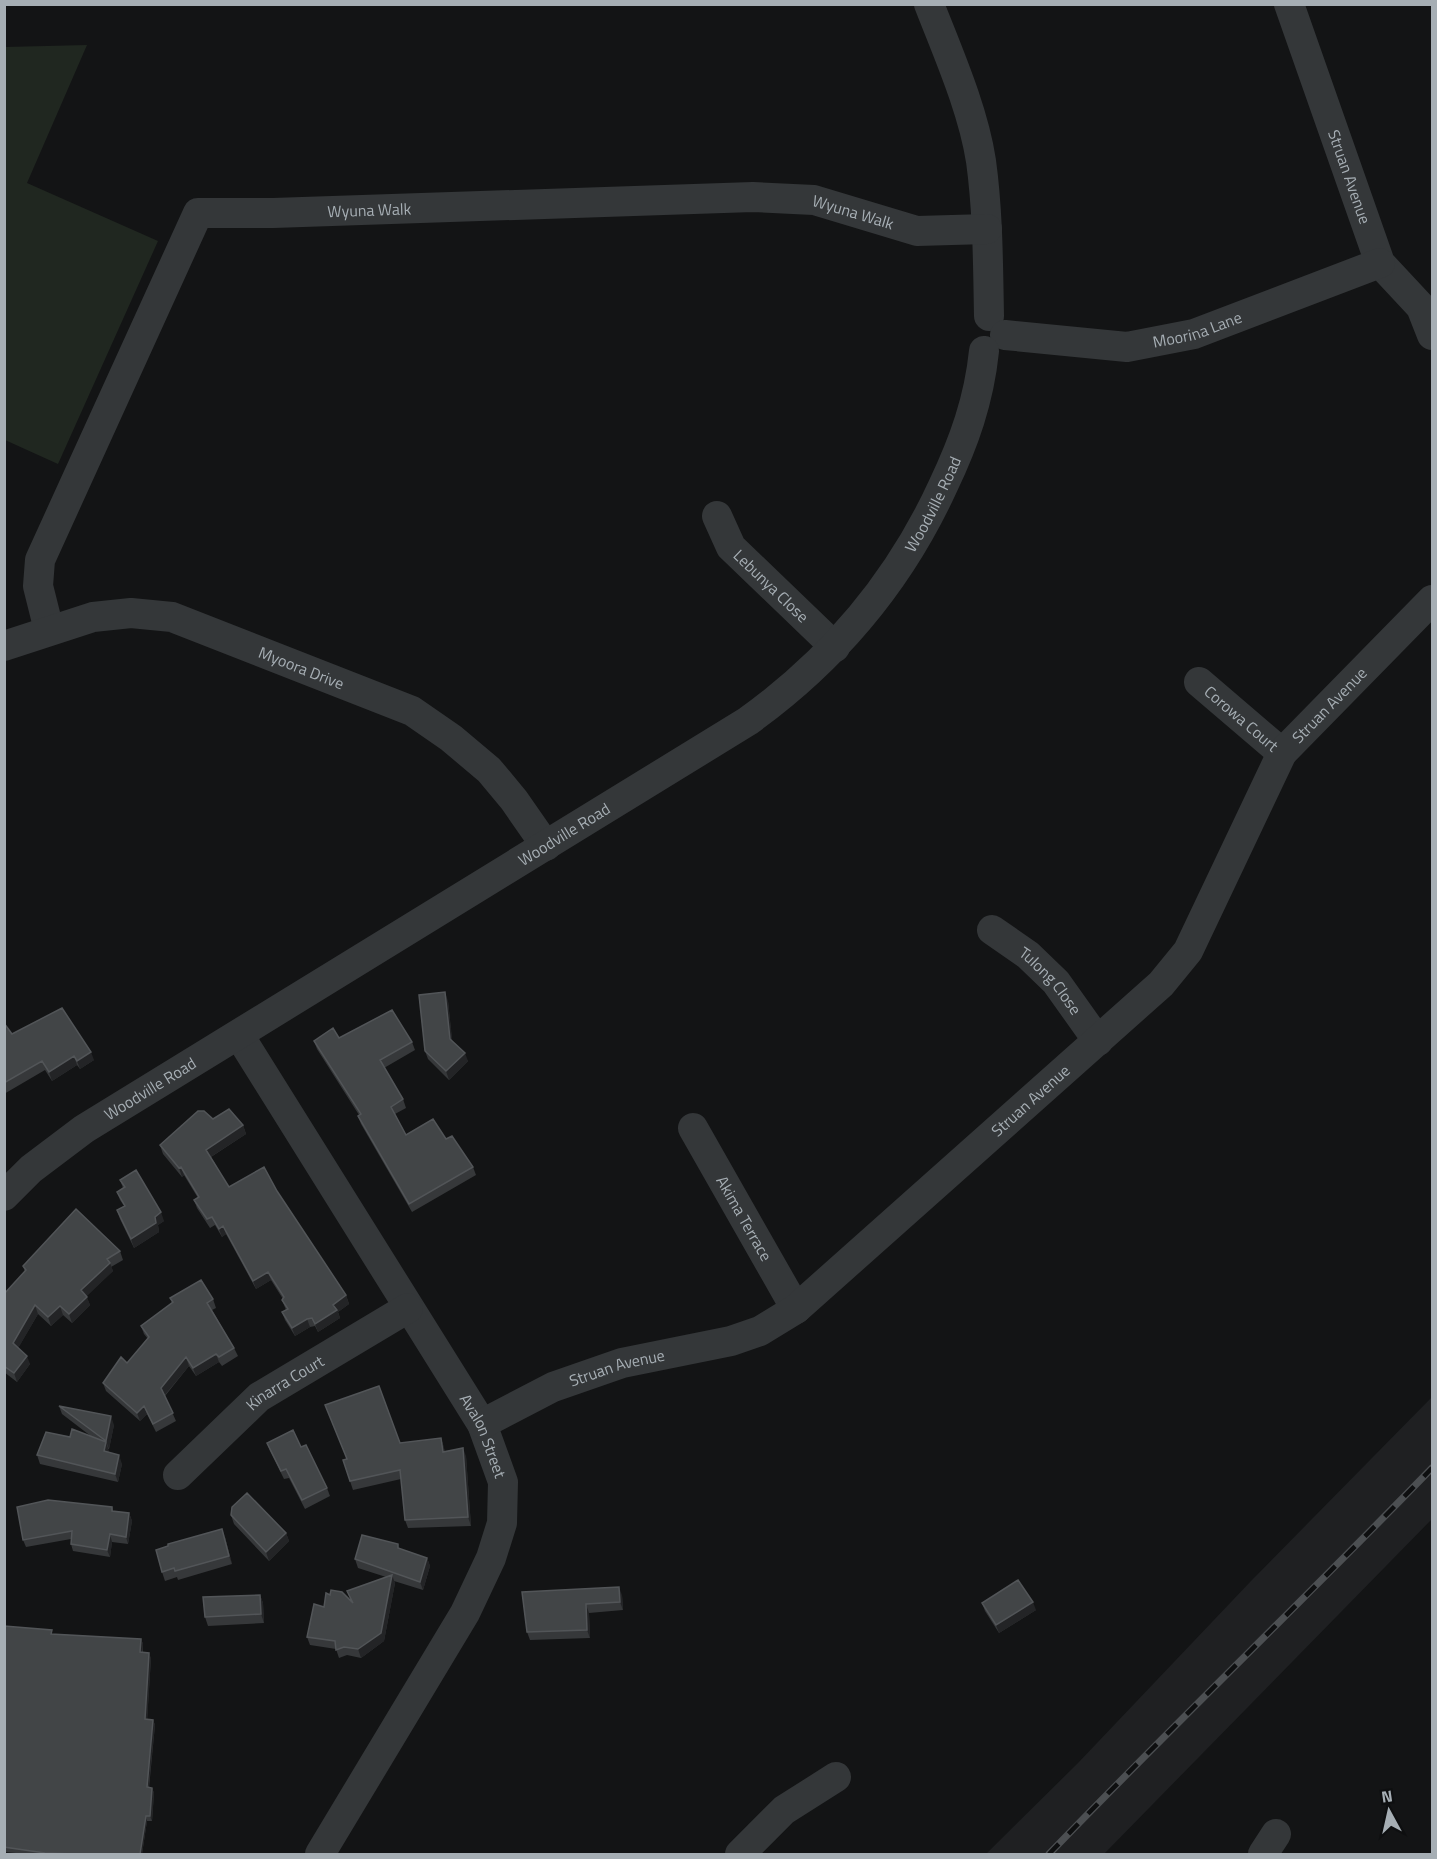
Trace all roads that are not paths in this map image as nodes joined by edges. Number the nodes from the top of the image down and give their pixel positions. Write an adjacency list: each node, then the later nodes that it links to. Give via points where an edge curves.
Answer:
1 (1289, 4): 4 (street, Struan Avenue)
2 (934, 16): 3 (street, Woodville Road, via 962,91 981,159)
3 (987, 229): 6 (street, Woodville Road); 10 (street, Wyuna Walk, via 917,231 814,200 753,197 198,213 40,560 38,586)
4 (1380, 263): 5 (street, Struan Avenue); 6 (street, Moorina Lane, via 1194,334 1127,347)
5 (1427, 304): 7 (street, Struan Avenue)
6 (992, 334): 12 (street, Woodville Road, via 969,428 933,508 889,583)
7 (1432, 335)
8 (717, 516): 12 (street, Lebunya Close, via 731,547)
9 (1432, 600): 14 (street, Struan Avenue)
10 (49, 630): 11 (street, Myoora Drive); 15 (street, Myoora Drive, via 93,617 131,613 172,617 412,711 489,770)
11 (4, 646)
12 (835, 647): 15 (street, Woodville Road, via 748,721)
13 (1199, 682): 14 (street, Corowa Court)
14 (1282, 753): 18 (street, Struan Avenue, via 1188,951 1161,984)
15 (546, 846): 17 (street, Woodville Road)
16 (992, 930): 18 (street, Tulong Close, via 1028,955 1056,982)
17 (238, 1035): 20 (street, Woodville Road, via 84,1129); 21 (street, Avalon Street)
18 (1098, 1041): 22 (street, Struan Avenue)
19 (693, 1128): 22 (street, Akima Terrace)
20 (4, 1196)
21 (408, 1308): 23 (street, Avalon Street); 24 (street, Kinarra Court, via 259,1397)
22 (796, 1309): 23 (street, Struan Avenue, via 760,1331 731,1341 622,1363 553,1386)
23 (482, 1424): 26 (street, Avalon Street, via 503,1482 502,1523 490,1558 465,1613)
24 (178, 1474)
25 (836, 1778): 27 (street, via 784,1810)
26 (320, 1854)
27 (740, 1854)

